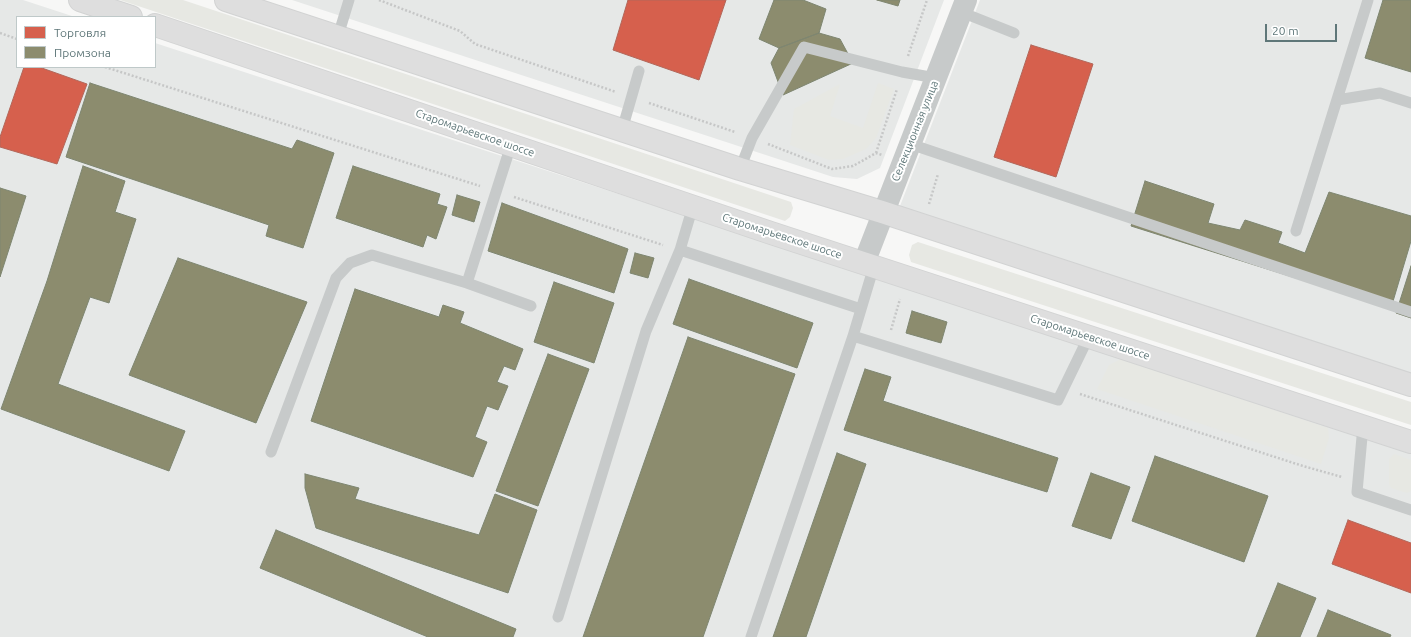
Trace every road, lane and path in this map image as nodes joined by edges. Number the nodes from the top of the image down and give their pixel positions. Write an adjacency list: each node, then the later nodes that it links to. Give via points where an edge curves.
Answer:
1 (80, 0): 6 (main road)
2 (227, 0): 10 (main road)
3 (349, 0): 10 (lane)
4 (1368, 0): 15 (lane)
5 (963, 6): 8 (lane); 14 (street, Селекционная улица)
6 (128, 16)
7 (156, 25): 19 (main road, Старомарьевское шоссе)
8 (1014, 33)
9 (0, 34): 11 (path)
10 (338, 36): 17 (main road)
11 (16, 39)
12 (108, 68): 21 (path)
13 (639, 71): 17 (lane)
14 (936, 78): 18 (street, Селекционная улица); 20 (lane, via 804,47 752,138)
15 (1337, 100): 16 (lane, via 1380,93); 24 (lane)
16 (1411, 103)
17 (622, 130): 20 (main road)
18 (910, 144): 23 (street, Селекционная улица); 30 (lane)
19 (511, 145): 21 (lane); 22 (main road, Старомарьевское шоссе)
20 (740, 169): 23 (main road)
21 (496, 191): 25 (path); 27 (lane)
22 (693, 206): 25 (lane); 26 (main road, Старомарьевское шоссе)
23 (882, 212): 26 (street, Селекционная улица); 33 (main road)
24 (1296, 232)
25 (680, 250): 29 (lane); 40 (lane, via 646,331)
26 (869, 264): 29 (lane); 32 (main road, Старомарьевское шоссе)
27 (467, 283): 28 (lane); 37 (lane, via 372,255 350,263 336,278)
28 (531, 306)
29 (861, 308): 31 (lane)
30 (1411, 312)
31 (853, 336): 34 (lane, via 1058,400); 41 (lane)
32 (1089, 336): 34 (lane); 35 (main road, Старомарьевское шоссе)
33 (1411, 386)
34 (1064, 388): 38 (path)
35 (1363, 426): 36 (main road, Старомарьевское шоссе); 38 (lane)
36 (1411, 442)
37 (271, 452)
38 (1358, 482): 39 (lane, via 1357,492)
39 (1411, 510)
40 (558, 617)
41 (751, 637)

